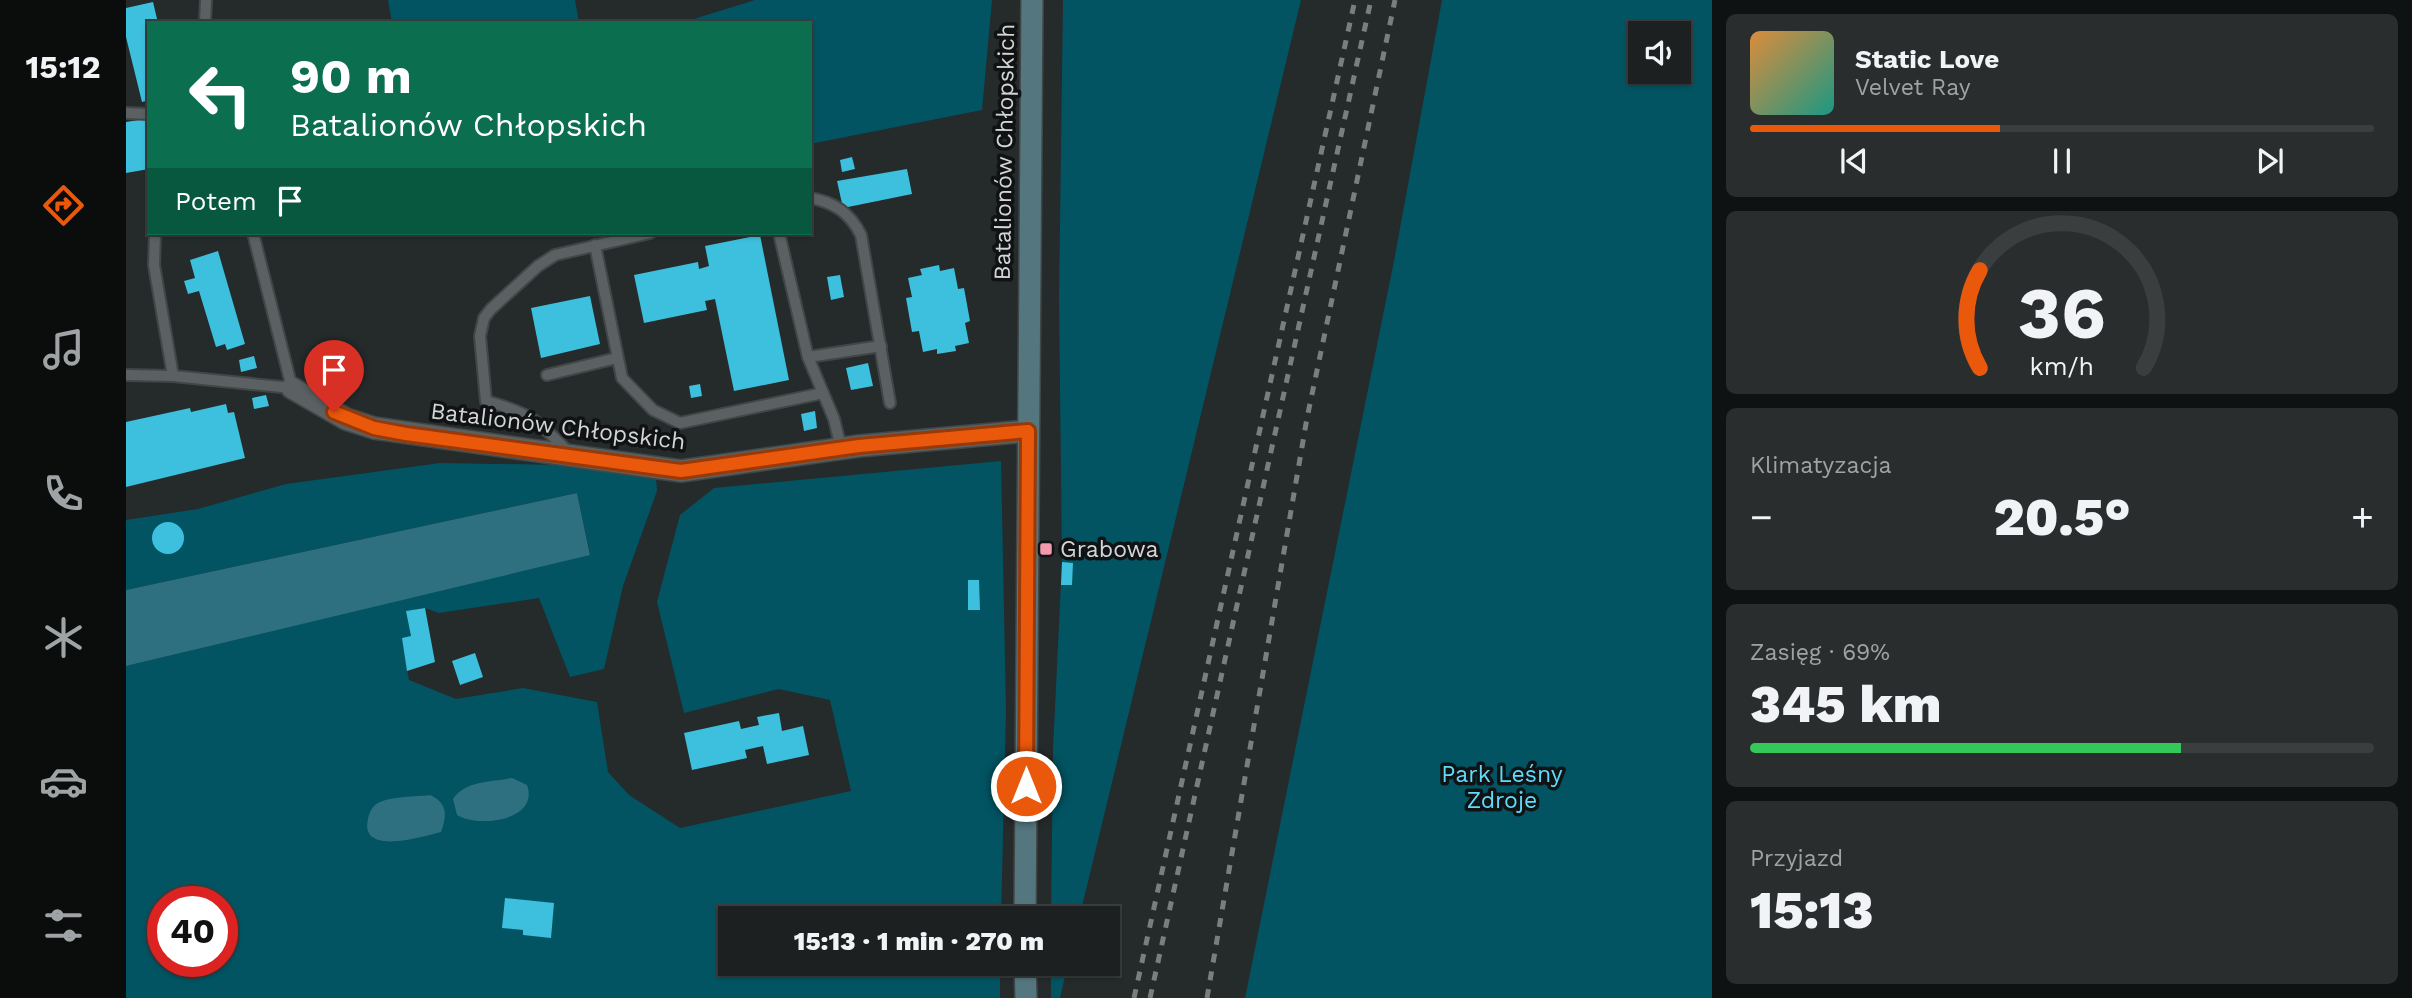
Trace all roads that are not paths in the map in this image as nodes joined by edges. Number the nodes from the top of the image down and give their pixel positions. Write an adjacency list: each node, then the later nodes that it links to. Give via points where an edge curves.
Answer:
1 (206, 0): 3 (lane)
2 (1032, 0): 21 (street, Batalionów Chłopskich)
3 (205, 21)
4 (126, 112): 5 (lane)
5 (147, 113)
6 (812, 198): 12 (lane, via 850,215 861,235)
7 (155, 235): 17 (lane, via 154,265)
8 (254, 235): 18 (lane)
9 (641, 235): 11 (lane)
10 (779, 235): 13 (lane)
11 (595, 245): 14 (lane); 23 (lane, via 555,255 538,266 491,309 481,325 486,401 535,418)
12 (881, 346): 13 (lane); 20 (lane)
13 (808, 357): 19 (lane)
14 (617, 358): 15 (lane); 19 (lane, via 622,378 632,390 664,418 680,423)
15 (547, 374)
16 (126, 375): 17 (lane)
17 (173, 376): 18 (lane)
18 (292, 388): 23 (street, Batalionów Chłopskich, via 346,419 374,428)
19 (822, 393): 22 (lane)
20 (890, 403)
21 (1028, 431): 22 (street, Batalionów Chłopskich); 24 (street, Batalionów Chłopskich)
22 (841, 449): 23 (street, Batalionów Chłopskich, via 681,471)
23 (571, 456)
24 (1025, 906)
25 (1025, 976): 26 (street)
26 (1026, 998)

